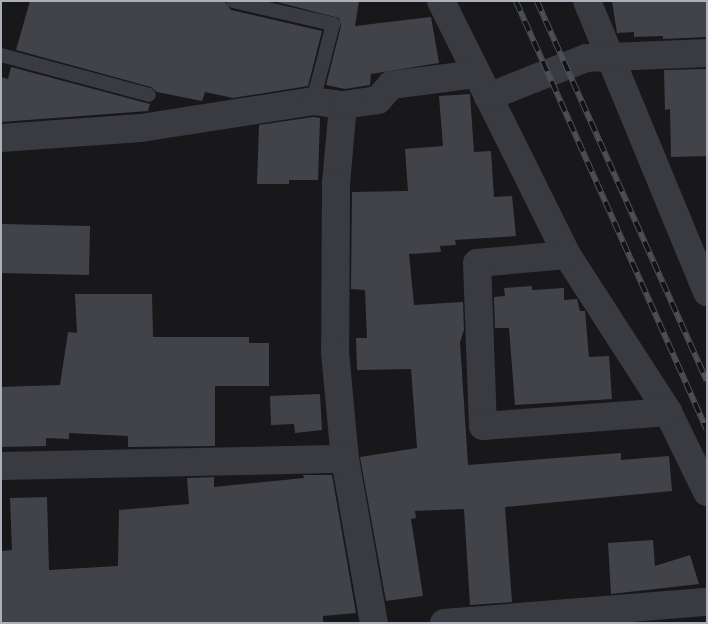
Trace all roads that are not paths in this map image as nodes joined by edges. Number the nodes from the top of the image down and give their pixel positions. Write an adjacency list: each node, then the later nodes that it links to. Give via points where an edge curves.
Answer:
1 (234, 1): 9 (lane, via 332,24)
2 (441, 1): 7 (street)
3 (587, 1): 6 (street)
4 (707, 53): 6 (street)
5 (1, 55): 8 (lane)
6 (608, 56): 7 (street, via 586,58); 13 (street)
7 (483, 85): 10 (street, via 391,85 378,100); 12 (street)
8 (148, 95)
9 (313, 101): 10 (street); 11 (street, via 141,128)
10 (343, 105): 15 (street, via 336,183 334,352)
11 (1, 138)
12 (568, 255): 14 (street); 14 (street, via 477,263 483,426)
13 (707, 292)
14 (668, 412): 17 (street)
15 (345, 459): 16 (street); 20 (street)
16 (1, 466)
17 (707, 492)
18 (707, 602): 19 (street)
19 (609, 615): 21 (street)
20 (374, 623)
21 (444, 623)

